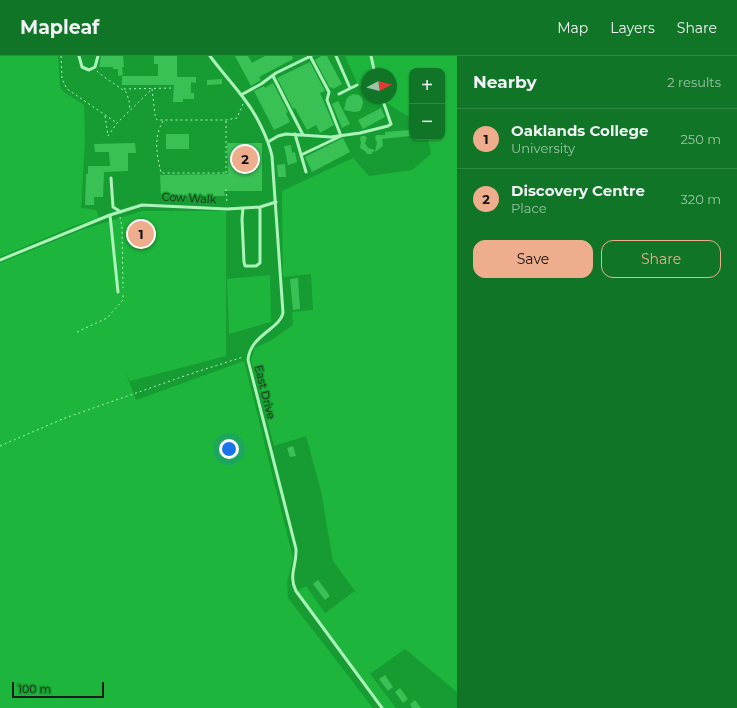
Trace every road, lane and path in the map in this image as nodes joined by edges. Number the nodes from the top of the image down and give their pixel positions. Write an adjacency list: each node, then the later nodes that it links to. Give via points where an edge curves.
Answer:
1 (61, 56): 22 (path, via 64,85)
2 (79, 56): 9 (lane, via 84,69)
3 (98, 56): 9 (lane)
4 (310, 56): 11 (lane); 28 (lane, via 329,92 327,100)
5 (336, 56): 14 (lane)
6 (371, 56): 10 (lane)
7 (210, 57): 8 (lane); 18 (lane, East Drive)
8 (206, 61)
9 (95, 67): 16 (path, via 100,74)
10 (374, 68)
11 (273, 76): 18 (lane); 27 (lane)
12 (357, 85): 14 (lane)
13 (172, 88): 15 (path)
14 (350, 88): 17 (lane)
15 (152, 89): 16 (path); 21 (path); 23 (path, via 156,119)
16 (123, 90): 21 (path, via 128,95)
17 (339, 94)
18 (241, 95): 19 (lane, East Drive)
19 (246, 101): 24 (path, via 237,118); 29 (lane, East Drive)
20 (384, 104): 28 (lane, via 390,125)
21 (130, 111): 25 (path)
22 (104, 115): 25 (path); 25 (path, via 108,136)
23 (164, 120): 24 (path); 24 (path, via 158,130 156,144 161,173 226,174)
24 (226, 120)
25 (118, 123)
26 (295, 134): 27 (lane); 29 (lane, via 278,136); 30 (lane)
27 (303, 135): 28 (lane)
28 (341, 136): 30 (lane)
29 (268, 142): 34 (lane, East Drive, via 272,156)
30 (301, 155): 31 (lane)
31 (306, 172)
32 (111, 178): 38 (lane, via 113,207)
33 (226, 189): 37 (path)
34 (276, 202): 35 (lane, Cow Walk); 42 (lane, East Drive, via 282,316 252,346)
35 (260, 207): 36 (lane, Cow Walk); 36 (lane, via 260,263 256,266 245,266 244,262)
36 (243, 208): 37 (lane, Cow Walk)
37 (227, 209): 38 (lane, Cow Walk, via 142,205)
38 (121, 212): 39 (lane, Cow Walk)
39 (110, 215): 40 (lane, Cow Walk); 41 (lane)
40 (0, 260)
41 (118, 292)
42 (248, 356): 43 (path, via 65,418); 44 (lane, East Drive, via 296,549 292,584)
43 (0, 446)
44 (382, 708)

